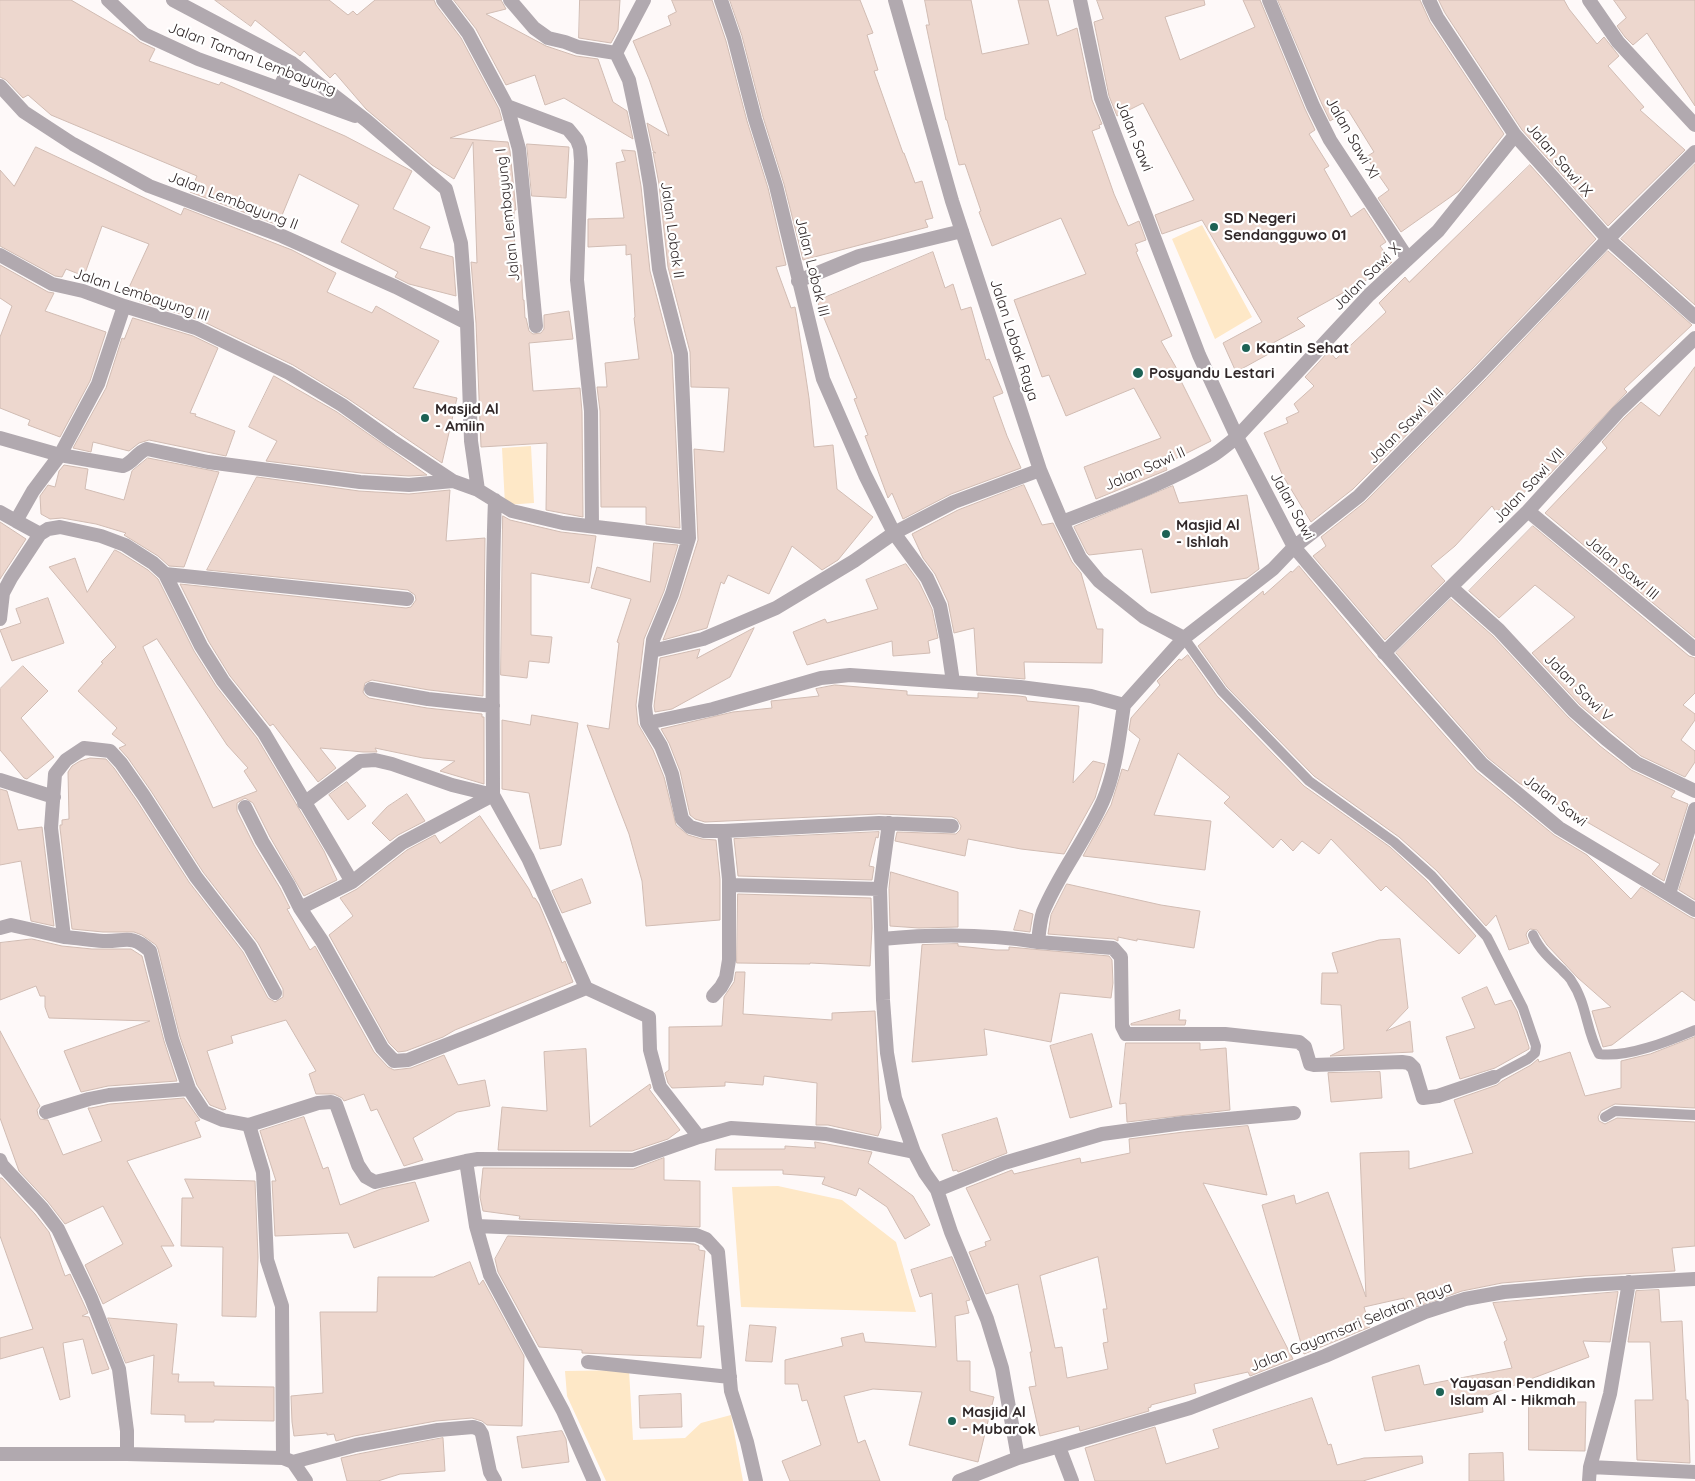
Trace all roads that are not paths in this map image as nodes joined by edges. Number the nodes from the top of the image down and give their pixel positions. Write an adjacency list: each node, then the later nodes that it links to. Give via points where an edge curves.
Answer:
1 (108, 0): 15 (street, Jalan Taman Lembayung, via 144,34 198,59)
2 (173, 0): 13 (street, Jalan Taman Lembayung)
3 (443, 0): 16 (street, Jalan Lembayung I, via 468,33)
4 (510, 0): 12 (street, via 534,28 548,38)
5 (644, 0): 12 (street)
6 (721, 0): 25 (street, Jalan Lobak III, via 776,186)
7 (895, 0): 21 (street, Jalan Lobak Raya)
8 (1080, 0): 32 (street, Jalan Sawi, via 1101,98 1199,355)
9 (1269, 0): 24 (street, Jalan Sawi XI, via 1330,140)
10 (1429, 0): 19 (street, Jalan Sawi IX)
11 (1589, 0): 18 (street, via 1618,42)
12 (616, 53): 45 (street, Jalan Lobak II, via 628,80 644,150 659,269 681,354)
13 (292, 63): 15 (street); 17 (street, Jalan Taman Lembayung)
14 (0, 86): 28 (street, Jalan Lembayung II, via 24,112 73,144 149,186 282,236)
15 (279, 88): 17 (street, Jalan Taman Lembayung)
16 (507, 106): 29 (street, Jalan Lembayung I, via 519,149); 42 (street, via 568,129 580,148 577,280 591,411)
17 (367, 120): 28 (street, Jalan Taman Lembayung, via 446,190 462,243)
18 (1695, 125)
19 (1515, 135): 22 (street, Jalan Sawi IX); 24 (street, Jalan Sawi X, via 1438,231)
20 (1695, 152): 22 (street, Jalan Sawi VIII)
21 (962, 231): 25 (street, via 858,256); 34 (street, Jalan Lobak Raya)
22 (1608, 240): 27 (street, Jalan Sawi IX); 46 (street, Jalan Sawi VIII, via 1359,496)
23 (0, 254): 26 (street, Jalan Lembayung III, via 52,284)
24 (1408, 259): 32 (street, Jalan Sawi X, via 1369,296)
25 (798, 281): 44 (street, Jalan Lobak III, via 823,379)
26 (124, 306): 33 (street, via 98,384); 35 (street, Jalan Lembayung III, via 196,328 289,373)
27 (1695, 317)
28 (467, 323): 36 (street, Jalan Taman Lembayung, via 472,441)
29 (536, 326)
30 (1695, 338): 39 (street, Jalan Sawi VII, via 1618,412)
31 (0, 438): 33 (street)
32 (1237, 438): 41 (street, Jalan Sawi II, via 1212,456 1174,476); 46 (street, Jalan Sawi)
33 (60, 455): 35 (street, via 123,466 147,449 208,462 360,482 409,484); 40 (street)
34 (1040, 470): 41 (street, Jalan Lobak Raya); 44 (street, via 954,502)
35 (453, 481): 36 (street, Jalan Lembayung III)
36 (478, 490): 37 (street, Jalan Lembayung III)
37 (495, 500): 42 (street, Jalan Lembayung III, via 512,511 562,523); 58 (street, via 491,627)
38 (0, 512): 40 (street)
39 (1528, 512): 48 (street, Jalan Sawi VII); 52 (street, Jalan Sawi III)
40 (16, 521): 43 (street)
41 (1062, 522): 51 (street, Jalan Lobak Raya, via 1080,558 1099,581 1144,617)
42 (592, 526): 45 (street, Jalan Lembayung III)
43 (44, 531): 47 (street, via 60,527 101,536 125,545); 50 (street, via 3,593)
44 (894, 533): 53 (street, via 776,608 703,640); 55 (street, Jalan Lobak III, via 927,578 940,606)
45 (689, 538): 53 (street, Jalan Lobak II)
46 (1294, 547): 51 (street, Jalan Sawi VIII, via 1272,569); 54 (street, Jalan Sawi)
47 (165, 574): 49 (street); 64 (street, via 200,646 264,733)
48 (1452, 588): 54 (street, Jalan Sawi VII); 61 (street, Jalan Sawi V, via 1500,630 1574,711 1606,739 1636,763)
49 (407, 599)
50 (0, 619)
51 (1184, 638): 57 (street, Jalan Sawi VIII); 85 (lane, via 1222,691 1309,781 1394,842 1432,876 1487,937 1523,1008 1536,1046 1535,1053 1528,1059)
52 (1695, 649)
53 (652, 651): 59 (street, Jalan Lobak II, via 645,706)
54 (1384, 653): 73 (street, Jalan Sawi, via 1482,764 1559,828)
55 (953, 682): 57 (street, via 1091,696); 59 (street, via 850,674 821,678 713,709)
56 (372, 689): 58 (street)
57 (1124, 705): 80 (street, via 1111,782 1082,844 1056,884 1042,914)
58 (494, 706): 62 (street)
59 (647, 723): 69 (street, via 672,774 682,819 690,828)
60 (0, 780): 63 (street)
61 (1695, 791)
62 (493, 795): 64 (street, via 375,760 360,761); 70 (street, via 402,843); 81 (street, via 528,858)
63 (54, 797): 78 (street, via 52,828); 82 (street, via 55,774 66,760 84,748 110,751 144,796 196,877 250,947)
64 (304, 803): 70 (street)
65 (245, 807): 74 (street)
66 (1695, 809): 73 (street)
67 (889, 823): 68 (street); 69 (street); 72 (street)
68 (952, 826)
69 (724, 832): 71 (street)
70 (352, 882): 74 (street)
71 (729, 885): 72 (street); 83 (street, via 729,960 726,978)
72 (880, 889): 79 (street)
73 (1669, 894): 75 (street, Jalan Sawi)
74 (300, 908): 81 (street, via 382,1048 394,1062 408,1060)
75 (1695, 910)
76 (0, 928): 78 (street, via 11,925)
77 (1533, 935): 84 (lane, via 1543,952 1571,980 1582,998 1599,1054 1638,1050)
78 (64, 937): 86 (street, via 105,941 127,939 141,943 150,952 172,1039)
79 (882, 939): 80 (street, via 962,936); 93 (street, via 887,1053 895,1098)
80 (1038, 942): 85 (street, via 1113,948 1118,952 1121,957 1122,1026 1126,1034 1225,1034 1299,1042 1305,1047 1310,1064 1314,1065 1410,1063 1423,1098)
81 (586, 988): 92 (street, via 649,1017 650,1050 660,1087)
82 (275, 993)
83 (713, 996)
84 (1695, 1030)
85 (1494, 1077)
86 (189, 1089): 87 (street, via 109,1095); 91 (street, via 204,1112)
87 (46, 1112)
88 (1294, 1113): 96 (street, via 1102,1134 1004,1163)
89 (1695, 1115): 90 (lane, via 1615,1112)
90 (1605, 1117)
91 (249, 1125): 94 (street, via 299,1108 331,1102 336,1104 358,1165 366,1177 375,1182); 106 (street, via 263,1172 267,1260 282,1306)
92 (699, 1137): 93 (street, via 731,1128 826,1134); 94 (street, via 633,1160)
93 (914, 1152): 96 (street)
94 (466, 1161): 97 (street)
95 (1, 1164): 104 (street, via 58,1229 91,1298 119,1369)
96 (937, 1190): 105 (street, via 987,1318 1002,1368)
97 (476, 1226): 101 (street, via 696,1234 706,1239 718,1252); 111 (street, via 490,1275 563,1411)
98 (1695, 1279): 99 (street, Jalan Gayamsari Selatan Raya)
99 (1629, 1282): 102 (street, Jalan Gayamsari Selatan Raya, via 1504,1292 1466,1299 1425,1312 1325,1356 1190,1408); 108 (street, via 1610,1394)
100 (588, 1362): 101 (street)
101 (730, 1377): 112 (street)
102 (1058, 1447): 105 (street, Jalan Gayamsari Selatan Raya); 114 (street)
103 (0, 1454): 104 (street)
104 (127, 1454): 106 (street)
105 (1018, 1458): 113 (street, Jalan Gayamsari Selatan Raya)
106 (288, 1460): 109 (street); 110 (street, via 438,1430 475,1427 480,1429)
107 (1695, 1472): 108 (street)
108 (1590, 1474)
109 (306, 1481)
110 (495, 1481)
111 (594, 1481)
112 (756, 1481)
113 (959, 1481)
114 (1072, 1481)

